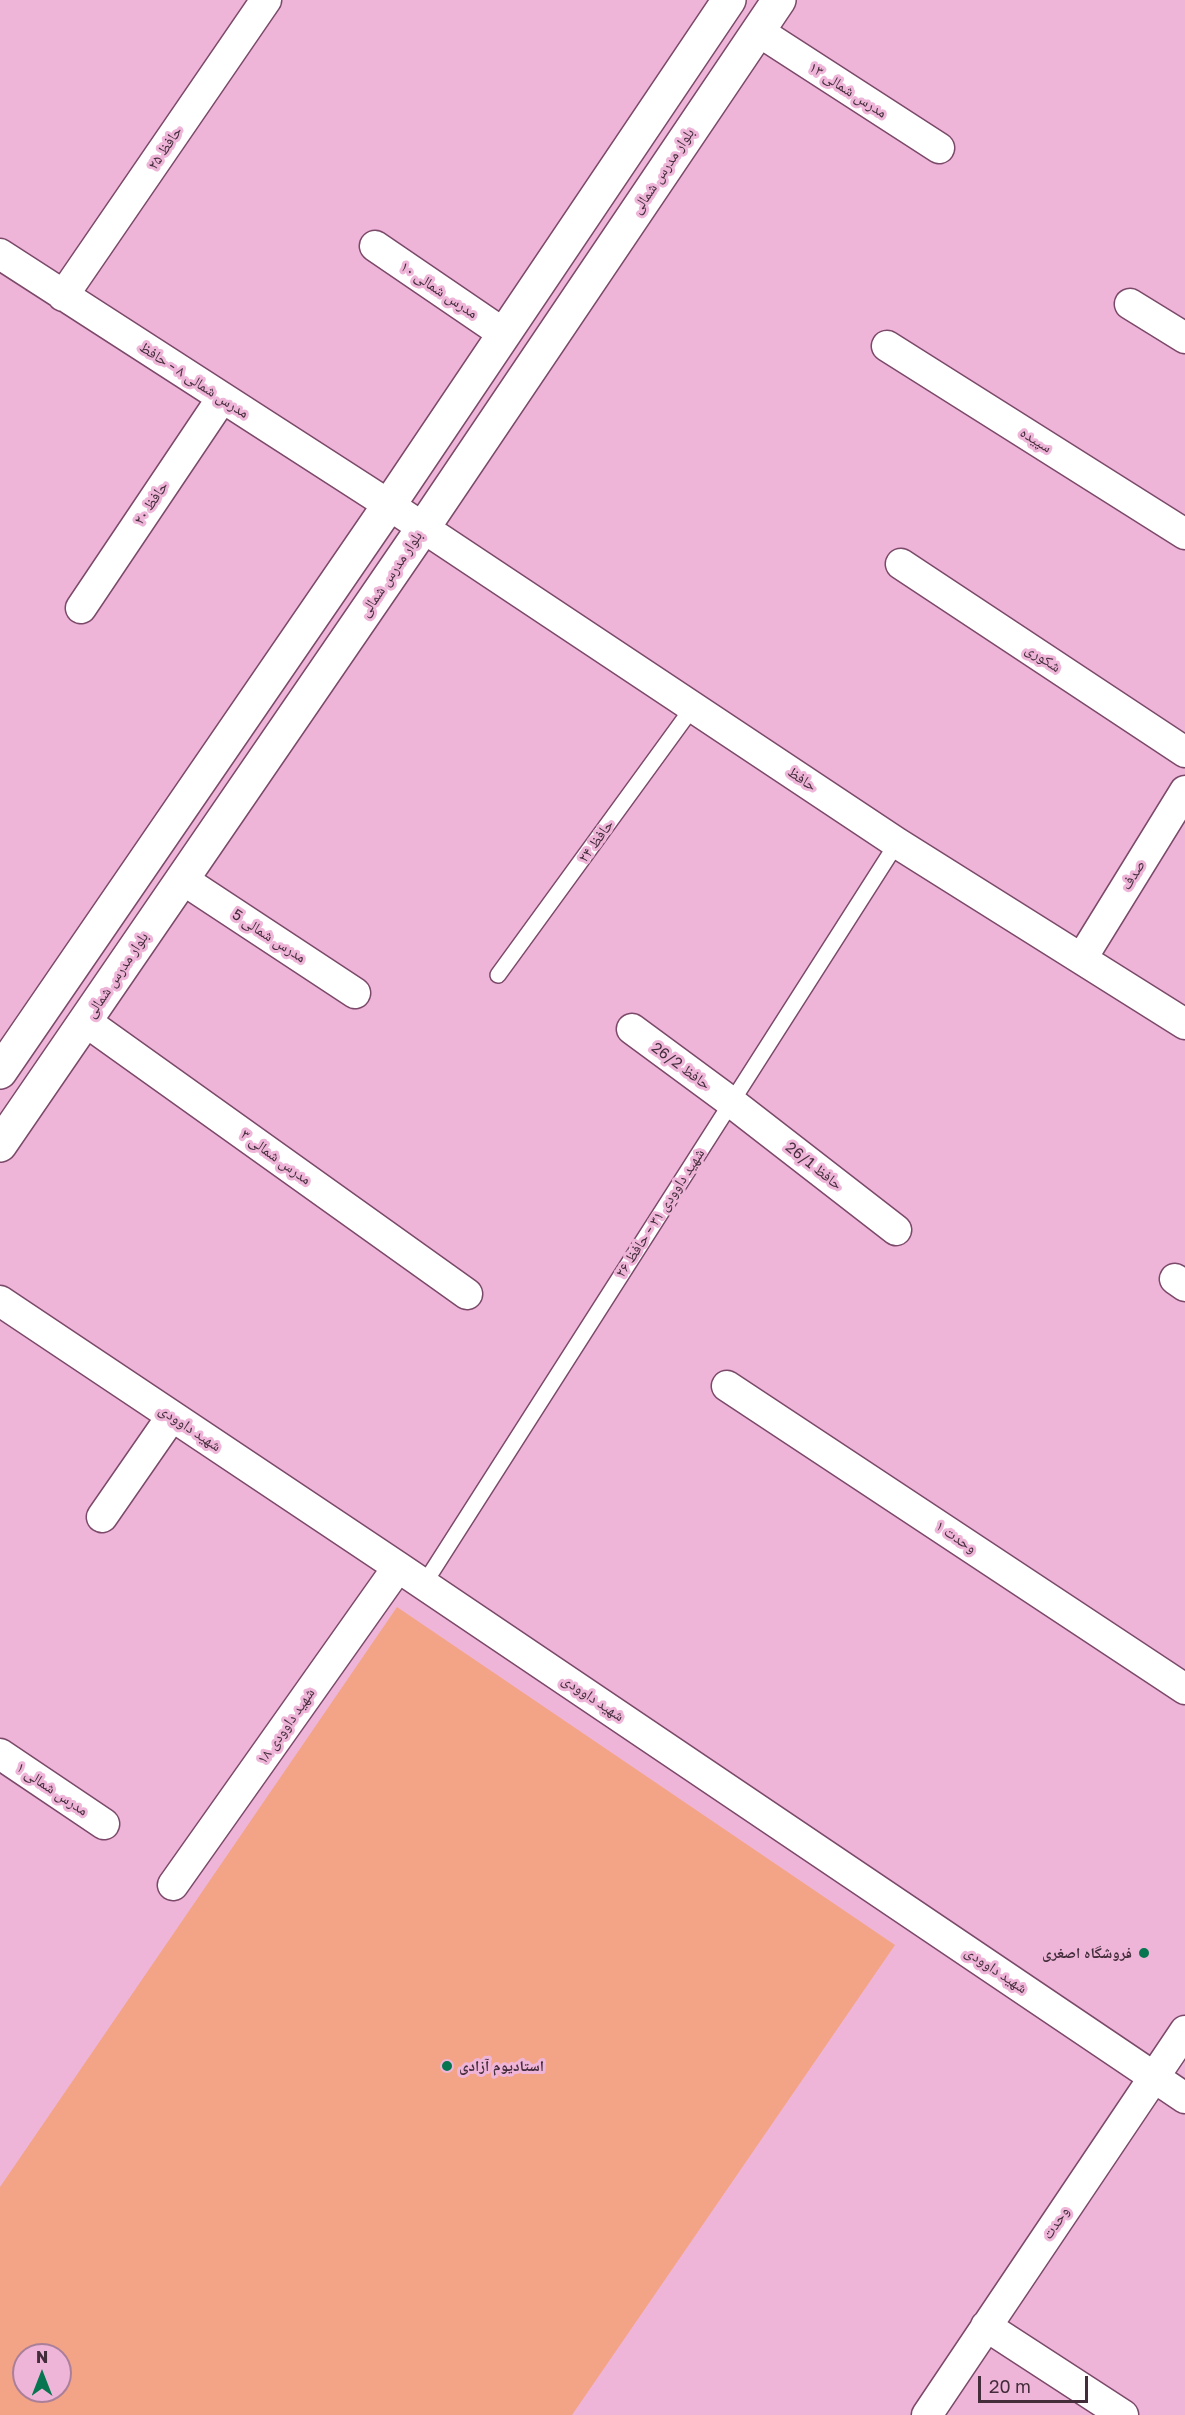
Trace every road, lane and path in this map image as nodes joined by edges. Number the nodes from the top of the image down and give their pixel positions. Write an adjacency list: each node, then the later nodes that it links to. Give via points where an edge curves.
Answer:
1 (266, 0): 8 (street, حافظ ۲۵)
2 (729, 0): 10 (main road)
3 (778, 0): 4 (main road, بلوار مدرس شمالی)
4 (758, 31): 5 (street, مدرس شمالی ۱۳); 15 (main road, بلوار مدرس شمالی)
5 (939, 148)
6 (375, 246): 10 (street, مدرس شمالی ۱۰)
7 (0, 254): 8 (street, مدرس شمالی ۸ - حافظ)
8 (63, 296): 13 (street, مدرس شمالی ۸ - حافظ)
9 (1130, 304): 11 (street)
10 (504, 334): 14 (main road)
11 (1185, 338)
12 (887, 346): 16 (street, سپیده)
13 (222, 398): 14 (street, مدرس شمالی ۸ - حافظ); 18 (street, حافظ ۲۰)
14 (389, 505): 15 (street, مدرس شمالی ۸ - حافظ); 30 (main road)
15 (423, 528): 19 (street, حافظ); 23 (main road, بلوار مدرس شمالی)
16 (1185, 534)
17 (901, 564): 20 (street, شکوری)
18 (81, 608)
19 (693, 708): 22 (street, حافظ); 25 (lane, حافظ ۲۴)
20 (1185, 752)
21 (1185, 791): 24 (street, صدف)
22 (897, 843): 24 (street, حافظ); 31 (lane, شهید داوودی ۳۱ - حافظ ۲۶)
23 (182, 879): 26 (street, مدرس شمالی 5); 27 (main road, بلوار مدرس شمالی)
24 (1082, 958): 28 (street, حافظ)
25 (498, 975)
26 (355, 993)
27 (85, 1021): 32 (main road, بلوار مدرس شمالی); 34 (street, مدرس شمالی ۳)
28 (1185, 1024)
29 (632, 1029): 31 (street, حافظ 26/2)
30 (0, 1072)
31 (731, 1102): 33 (street, حافظ 26/1); 40 (lane, شهید داوودی ۳۱ - حافظ ۲۶)
32 (0, 1145)
33 (896, 1230)
34 (467, 1294)
35 (0, 1301): 37 (street, شهید داوودی)
36 (727, 1386): 41 (street, وحدت ۱)
37 (172, 1416): 38 (street); 39 (street, شهید داوودی)
38 (102, 1517)
39 (398, 1567): 40 (street, شهید داوودی); 44 (street, شهید داوودی ۱۸)
40 (424, 1584): 46 (street, شهید داوودی)
41 (1185, 1689)
42 (0, 1754): 43 (street, مدرس شمالی ۱)
43 (104, 1824)
44 (173, 1885)
45 (1185, 2031): 46 (street, وحدت)
46 (1154, 2077): 47 (street, شهید داوودی); 48 (street, وحدت)
47 (1185, 2098)
48 (986, 2326): 49 (street, وحدت); 50 (street)
49 (927, 2415)
50 (1123, 2415)

